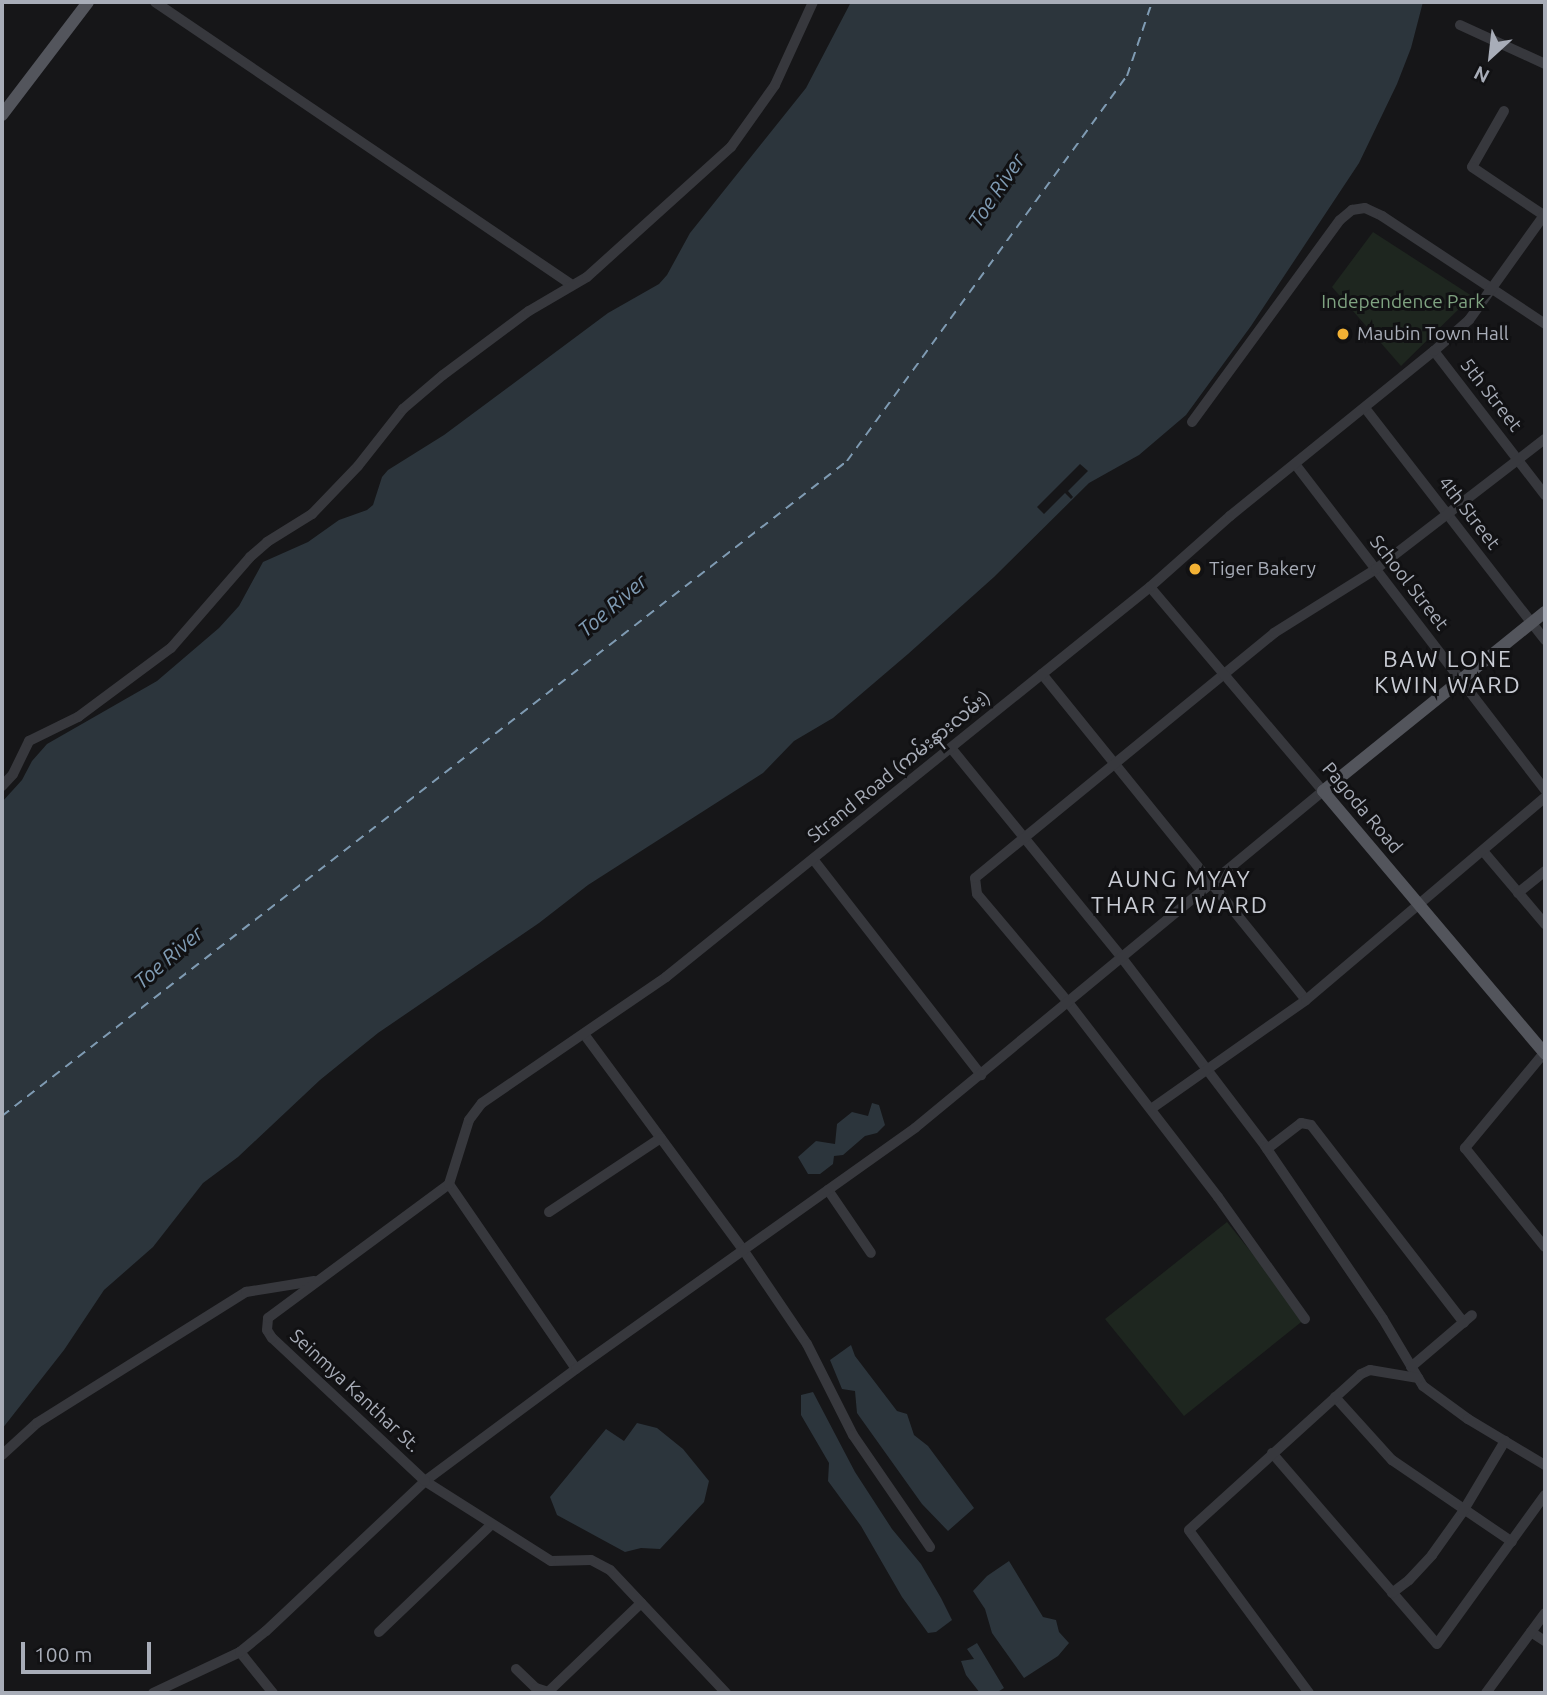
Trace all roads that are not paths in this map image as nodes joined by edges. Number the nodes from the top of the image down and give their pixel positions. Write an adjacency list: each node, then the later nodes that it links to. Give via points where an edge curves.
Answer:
1 (88, 2): 7 (main road)
2 (155, 2): 9 (street)
3 (813, 2): 9 (street, via 775,85 731,147 645,228)
4 (1460, 25): 5 (street)
5 (1545, 64)
6 (1504, 111): 8 (street, via 1472,167)
7 (2, 115)
8 (1545, 215): 10 (street, Strand Road (ကမ်းနားလမ်း))
9 (572, 285): 30 (street, via 454,367 403,409 322,505 250,557 171,648 78,717 29,741)
10 (1492, 289): 11 (street); 12 (street, Strand Road (ကမ်းနားလမ်း), via 1469,320); 14 (street, via 1382,216 1365,208 1352,210 1340,220)
11 (1545, 324)
12 (1434, 351): 13 (street, Strand Road (ကမ်းနားလမ်း)); 16 (street, 5th Street)
13 (1365, 408): 17 (street, Strand Road (ကမ်းနားလမ်း)); 19 (street, 4th Street)
14 (1192, 422)
15 (1545, 439): 16 (street)
16 (1519, 460): 18 (street, 5th Street); 19 (street)
17 (1295, 464): 20 (street, School Street); 21 (street, Strand Road (ကမ်းနားလမ်း))
18 (1545, 495)
19 (1448, 514): 20 (street); 23 (street, 4th Street)
20 (1376, 569): 26 (street, via 1274,633); 27 (street, School Street)
21 (1150, 587): 25 (street, Strand Road (ကမ်းနားလမ်း)); 26 (street, Pagoda Road)
22 (1545, 612): 23 (main road)
23 (1532, 622): 24 (street, 4th Street); 27 (main road)
24 (1545, 640)
25 (1042, 674): 28 (street, Strand Road (ကမ်းနားလမ်း)); 29 (street)
26 (1224, 674): 29 (street); 32 (street, Pagoda Road)
27 (1460, 678): 31 (street, School Street); 32 (main road)
28 (951, 748): 34 (street); 36 (street, Strand Road (ကမ်းနားလမ်း))
29 (1114, 763): 34 (street); 38 (street)
30 (2, 786)
31 (1545, 790)
32 (1323, 791): 38 (street); 40 (main road, Pagoda Road)
33 (1545, 797): 35 (street)
34 (1024, 835): 42 (street); 44 (street, via 975,878 976,894)
35 (1483, 851): 39 (street); 40 (street)
36 (813, 859): 45 (street, Strand Road (ကမ်းနားလမ်း), via 666,978); 48 (street)
37 (1545, 871): 39 (street)
38 (1212, 883): 42 (street); 43 (street)
39 (1518, 893): 41 (street)
40 (1420, 906): 43 (street); 46 (main road, Pagoda Road)
41 (1545, 924)
42 (1122, 958): 44 (street); 47 (street)
43 (1306, 1000): 47 (street)
44 (1068, 1002): 48 (street); 49 (street)
45 (584, 1034): 50 (street); 52 (street, Strand Road (ကမ်းနားလမ်း), via 482,1103 470,1120)
46 (1545, 1053): 55 (street, via 1465,1148)
47 (1208, 1070): 49 (street); 51 (street)
48 (981, 1075): 53 (street)
49 (1151, 1110): 60 (street)
50 (660, 1138): 54 (street); 56 (street)
51 (1268, 1149): 61 (street, via 1301,1123 1311,1125); 62 (street)
52 (449, 1184): 58 (street); 63 (street)
53 (828, 1190): 56 (street); 57 (street)
54 (549, 1212)
55 (1545, 1247)
56 (744, 1251): 63 (street); 75 (street, via 807,1344 853,1435)
57 (871, 1253)
58 (319, 1280): 68 (street, via 246,1292 37,1423); 70 (street, Seinmya Kanthar St., via 275,1311 266,1324 272,1338)
59 (1472, 1315): 61 (street)
60 (1306, 1319)
61 (1464, 1323): 62 (street)
62 (1411, 1367): 64 (street)
63 (576, 1369): 70 (street)
64 (1418, 1377): 65 (street, via 1370,1370); 66 (street, via 1423,1386)
65 (1335, 1397): 67 (street); 72 (street, via 1392,1460)
66 (1505, 1441): 69 (street); 72 (street)
67 (1272, 1453): 76 (street); 87 (street, via 1193,1524 1189,1533)
68 (2, 1455)
69 (1545, 1465)
70 (425, 1481): 73 (street, Seinmya Kanthar St.); 82 (street)
71 (1545, 1495): 74 (street)
72 (1463, 1511): 74 (street); 76 (street, via 1432,1555)
73 (492, 1524): 77 (street, Seinmya Kanthar St., via 551,1561 591,1560 610,1570); 79 (street)
74 (1512, 1542): 76 (street, via 1438,1644)
75 (930, 1547)
76 (1392, 1593)
77 (641, 1603): 83 (street, via 548,1692 536,1688); 86 (street, Seinmya Kanthar St.)
78 (1545, 1613): 80 (street)
79 (379, 1632)
80 (1531, 1632): 81 (street); 88 (street)
81 (1545, 1640)
82 (240, 1652): 84 (street); 85 (street)
83 (516, 1669)
84 (153, 1693)
85 (273, 1693)
86 (726, 1693)
87 (1309, 1693)
88 (1488, 1693)

